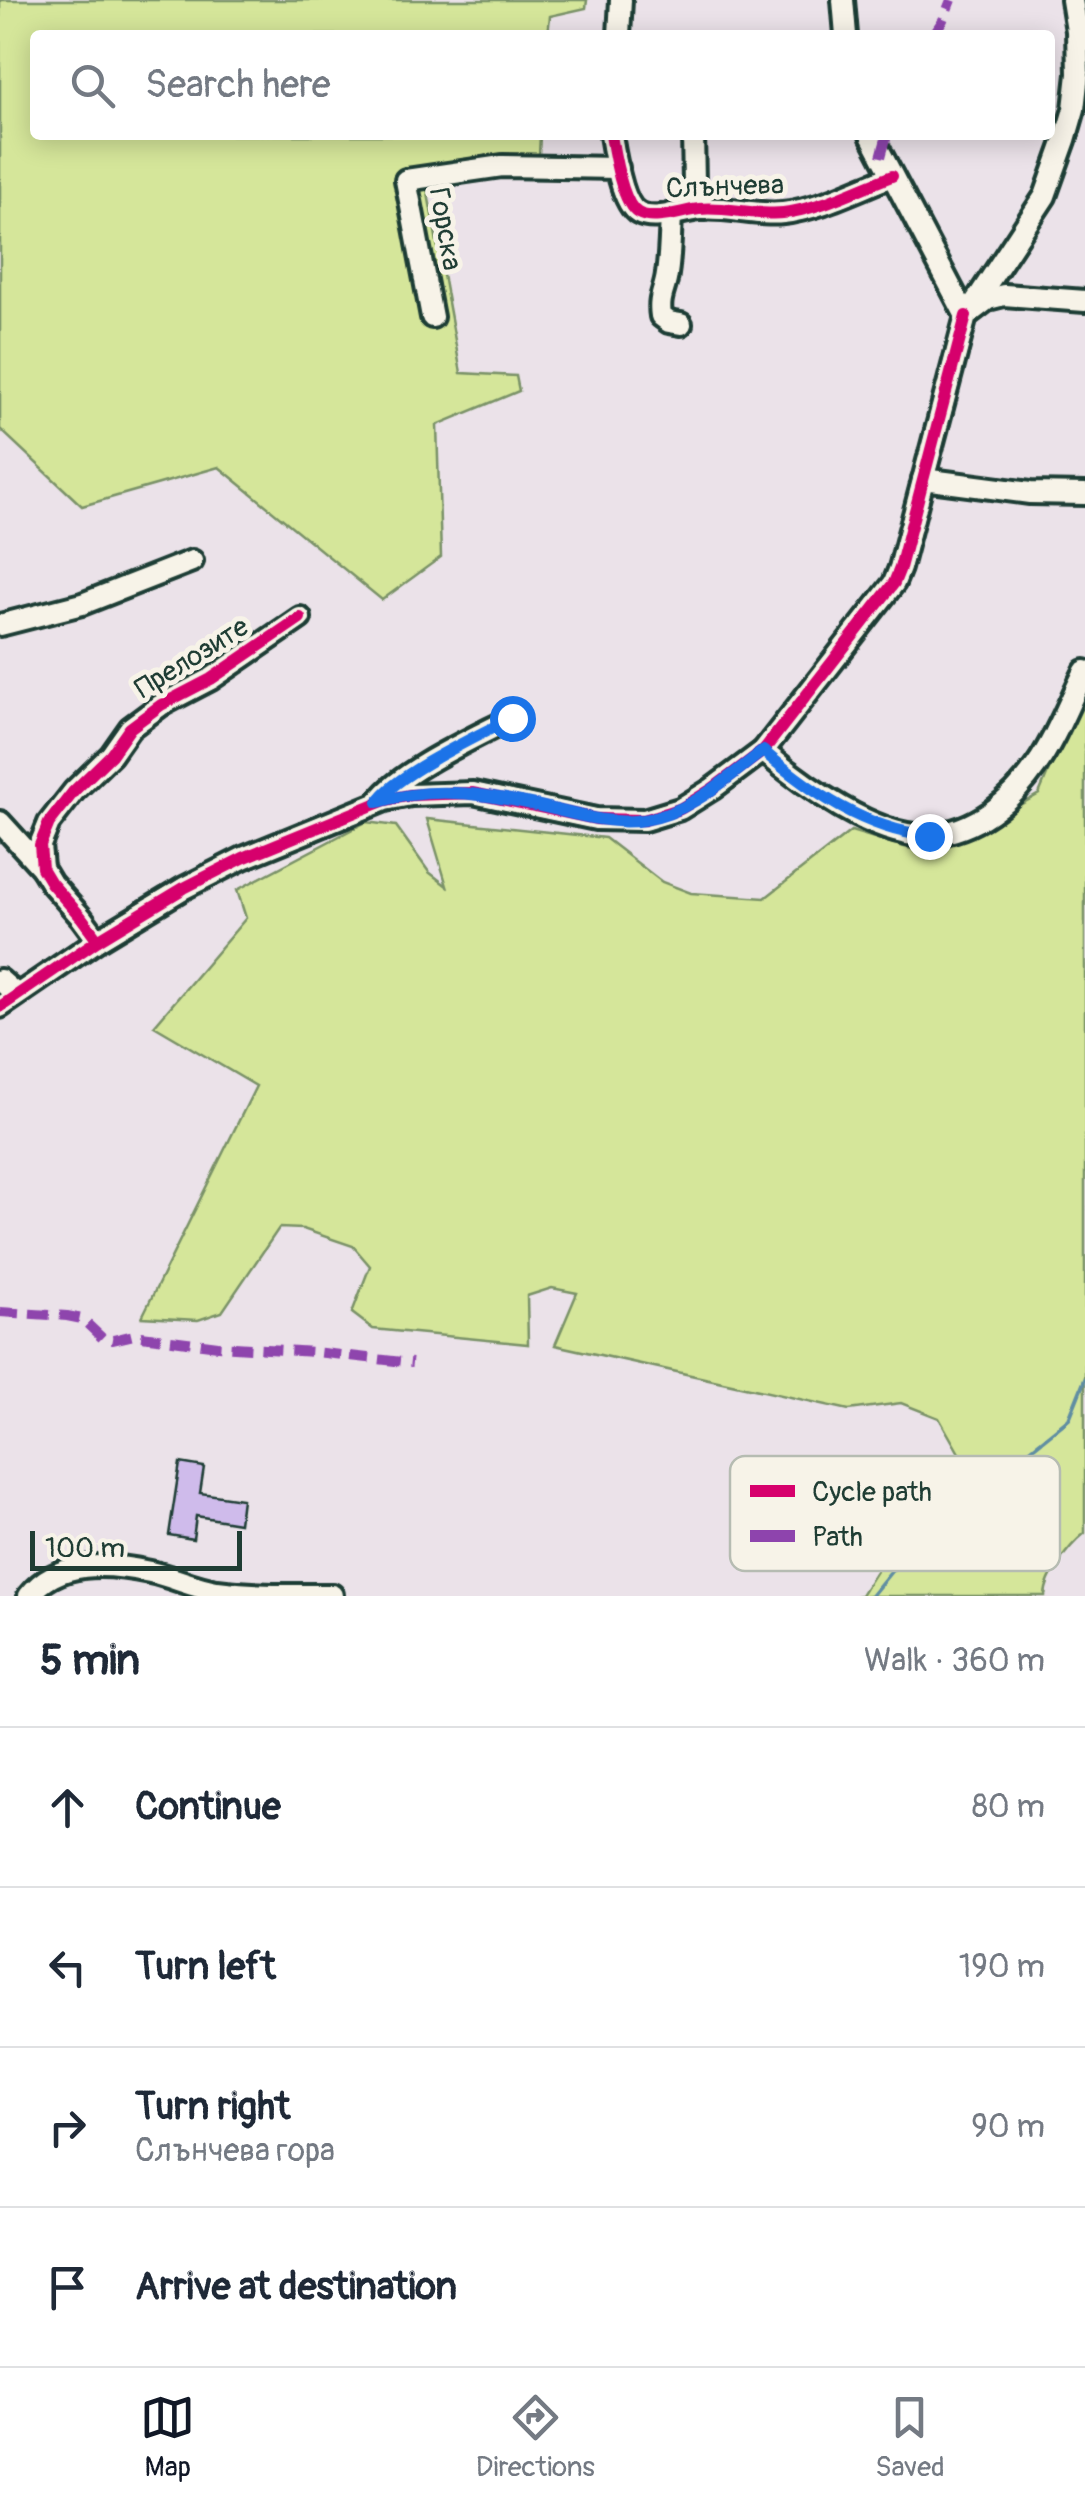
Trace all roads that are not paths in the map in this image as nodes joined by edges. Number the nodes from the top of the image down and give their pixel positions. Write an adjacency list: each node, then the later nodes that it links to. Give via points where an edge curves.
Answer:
1 (621, 0): 4 (street)
2 (843, 0): 5 (street)
3 (1072, 0): 14 (street, via 1078,74 1065,140 1044,196)
4 (618, 30)
5 (846, 30)
6 (612, 140): 9 (street, Слънчева)
7 (694, 140): 11 (street, via 694,182)
8 (874, 140): 10 (street)
9 (618, 168): 12 (street, Слънчева, via 638,214); 15 (street, Горска, via 502,166 406,180)
10 (892, 176): 11 (street, Слънчева, via 784,213); 14 (street)
11 (704, 208): 12 (street, Слънчева)
12 (671, 214): 16 (street, via 659,299 661,316)
13 (1085, 301): 14 (street, via 1004,295)
14 (966, 316): 17 (street)
15 (432, 318)
16 (682, 324)
17 (923, 480): 18 (street); 24 (street, via 894,583)
18 (1085, 494)
19 (192, 562): 21 (street, via 82,604)
20 (300, 618): 27 (street, Прелозите, via 130,728 49,823 40,846)
21 (0, 625)
22 (1085, 671): 24 (street, via 1040,762 970,826 929,836 882,826 830,802)
23 (512, 718): 25 (street, via 446,752)
24 (763, 751): 25 (street, via 680,809 644,820 596,820 474,793)
25 (378, 802): 28 (street, via 243,858)
26 (0, 822): 27 (street)
27 (42, 868): 28 (street)
28 (98, 940): 30 (street)
29 (0, 980): 30 (street)
30 (8, 1001)
31 (332, 1595): 32 (street, via 236,1594 108,1566 54,1574)
32 (29, 1596)

